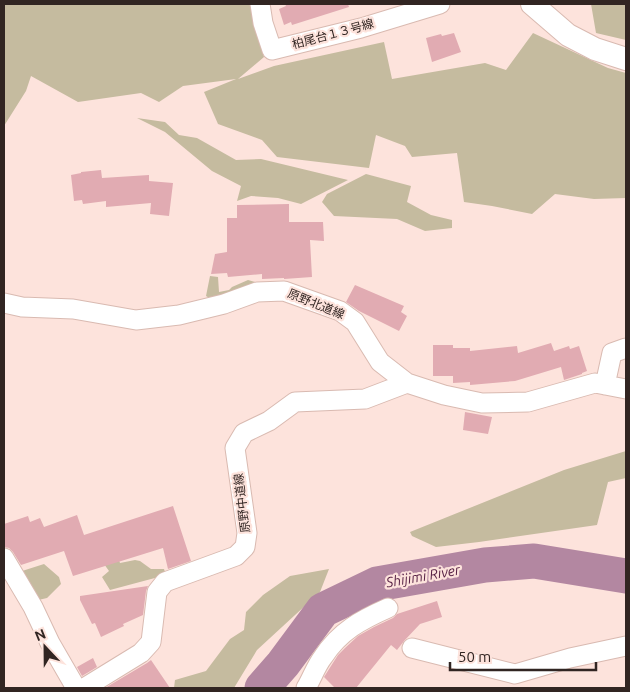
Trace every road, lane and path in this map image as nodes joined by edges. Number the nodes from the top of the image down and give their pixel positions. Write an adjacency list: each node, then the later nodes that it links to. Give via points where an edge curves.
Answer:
1 (260, 4): 2 (street, 柏尾台１３号線, via 272,50 362,28)
2 (440, 4)
3 (532, 4): 4 (street, via 568,35 595,49)
4 (626, 59)
5 (4, 303): 7 (street, 原野北道線, via 73,309 136,320 179,315 257,292 284,291 340,311 355,322 380,362)
6 (626, 348): 8 (street, via 612,353)
7 (408, 383): 8 (street, 原野北道線, via 482,403 528,402 595,383); 15 (street, 原野中道線, via 365,399 296,402 244,433 235,448 247,532 245,546 236,556 165,582 157,592 151,642 141,653)
8 (605, 385): 9 (street, 原野北道線)
9 (626, 389)
10 (4, 558): 14 (street)
11 (388, 608): 16 (street, via 341,634 323,657)
12 (626, 646): 13 (street, via 515,674)
13 (412, 648)
14 (76, 688)
15 (84, 688)
16 (306, 688)

